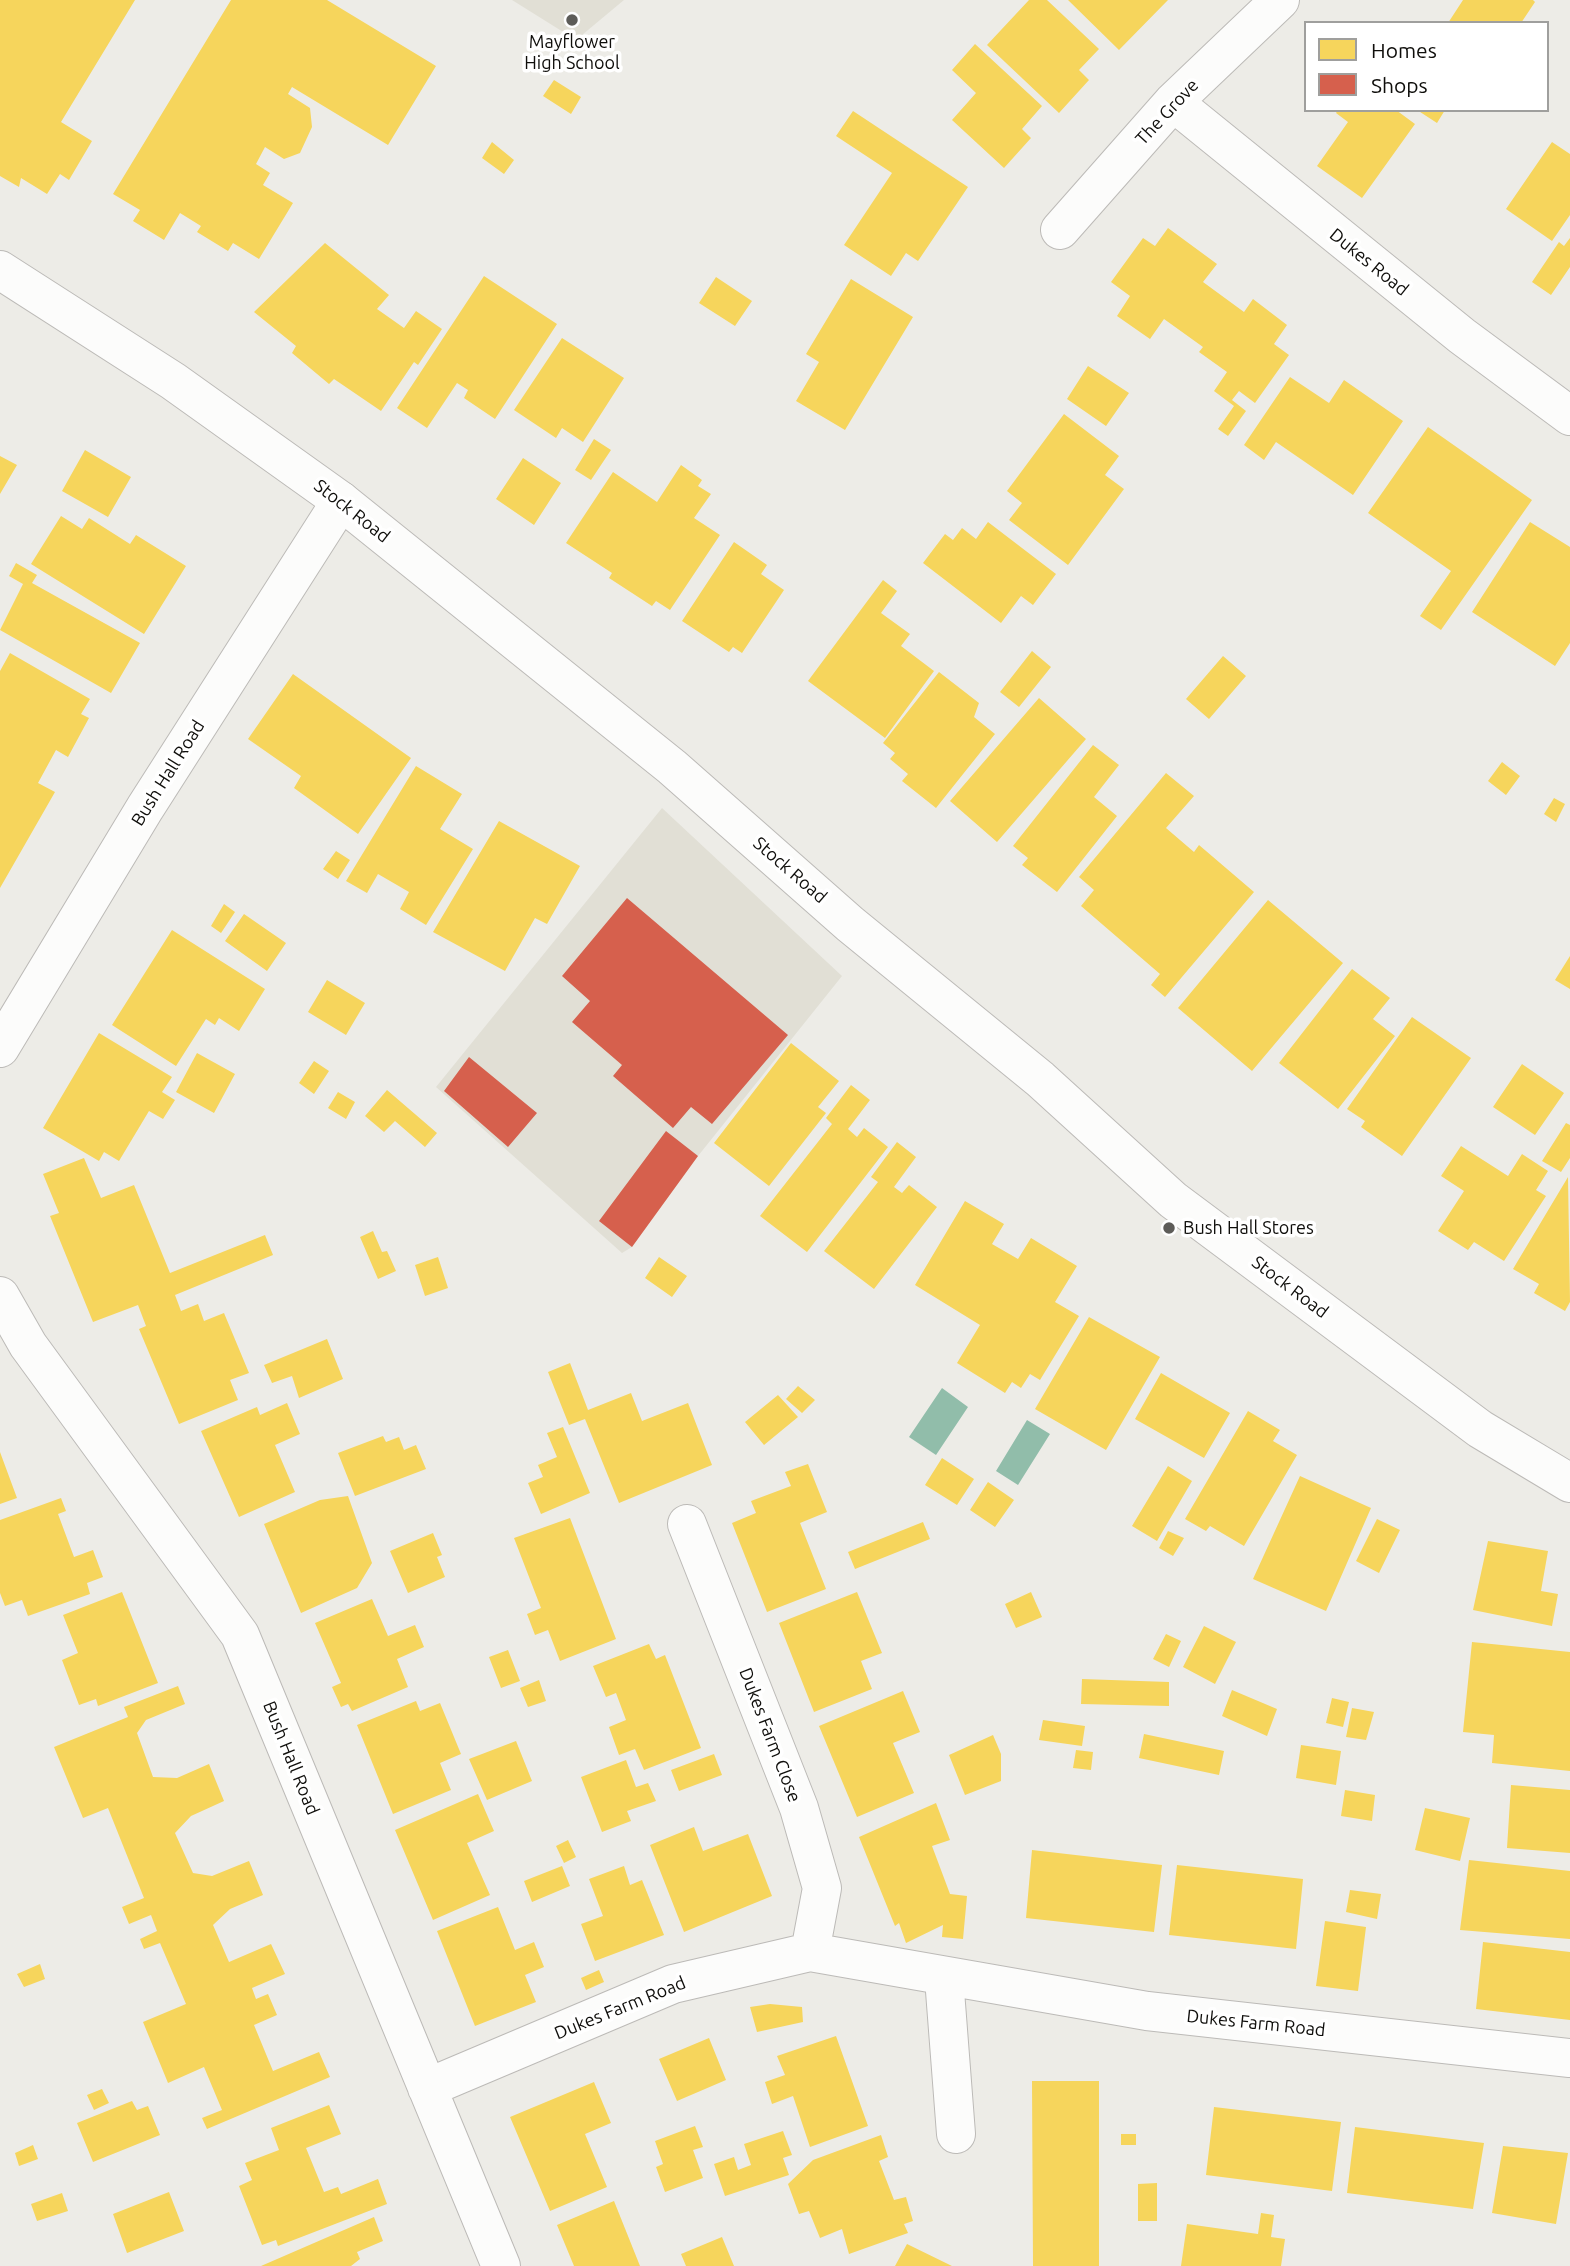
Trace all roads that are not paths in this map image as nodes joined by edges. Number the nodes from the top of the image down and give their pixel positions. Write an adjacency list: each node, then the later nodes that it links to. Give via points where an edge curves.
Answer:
1 (1280, 0): 2 (street, The Grove)
2 (1173, 102): 3 (street, The Grove); 5 (street, Dukes Road, via 1462,336)
3 (1060, 230)
4 (0, 271): 6 (street, Stock Road, via 173,381)
5 (1570, 416)
6 (341, 501): 7 (street, Bush Hall Road, via 145,808); 9 (street, Stock Road, via 672,767 850,924 1040,1079 1173,1200 1480,1429)
7 (0, 1048)
8 (0, 1296): 14 (street, Bush Hall Road, via 28,1345 240,1635)
9 (1570, 1483)
10 (687, 1524): 11 (street, Dukes Farm Close, via 799,1808 822,1888)
11 (810, 1952): 12 (street, Dukes Farm Road); 14 (street, Dukes Farm Road, via 673,1984)
12 (944, 1978): 13 (street, Dukes Farm Road, via 1147,2011); 15 (street)
13 (1570, 2058)
14 (428, 2088): 16 (street, Bush Hall Road)
15 (956, 2134)
16 (501, 2266)

